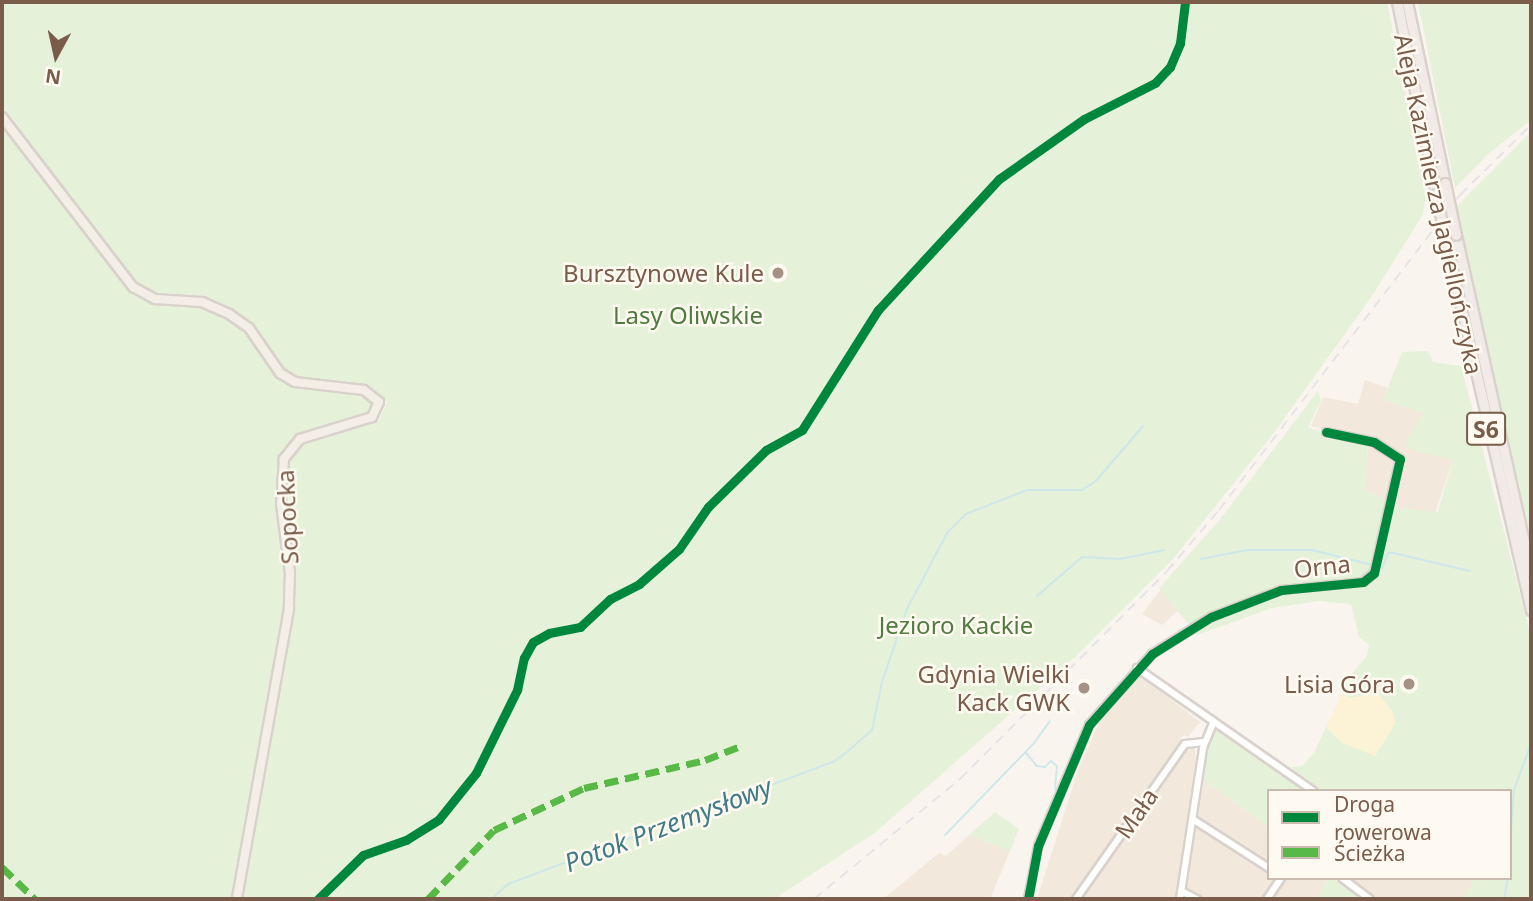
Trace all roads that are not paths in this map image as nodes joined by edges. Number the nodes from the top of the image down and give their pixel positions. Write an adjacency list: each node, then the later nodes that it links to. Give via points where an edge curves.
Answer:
1 (1396, 2): 6 (highway, Aleja Kazimierza Jagiellończyka / S6, bridge)
2 (1407, 2): 5 (highway, Aleja Kazimierza Jagiellończyka / S6, bridge)
3 (2, 117): 16 (main road, Sopocka, via 132,287 155,299 202,302 229,314 249,328 280,373 295,382 364,390 379,402 372,417 300,439 284,459 281,490 289,609)
4 (1326, 432): 7 (street, Orna, via 1374,442 1400,459 1385,537 1371,578 1280,590 1210,617 1169,640)
5 (1531, 573)
6 (1531, 610)
7 (1137, 668): 8 (street); 17 (street, via 1098,711 1076,752 1038,846)
8 (1213, 723): 9 (street); 10 (street)
9 (1204, 742): 11 (street); 18 (street, Mała, via 1185,744)
10 (1310, 789)
11 (1194, 820): 12 (street); 15 (street)
12 (1267, 867)
13 (1280, 880): 20 (street)
14 (1345, 880): 21 (street)
15 (1181, 895): 19 (street)
16 (237, 899)
17 (1028, 899)
18 (1076, 899)
19 (1197, 899)
20 (1267, 899)
21 (1370, 899)

